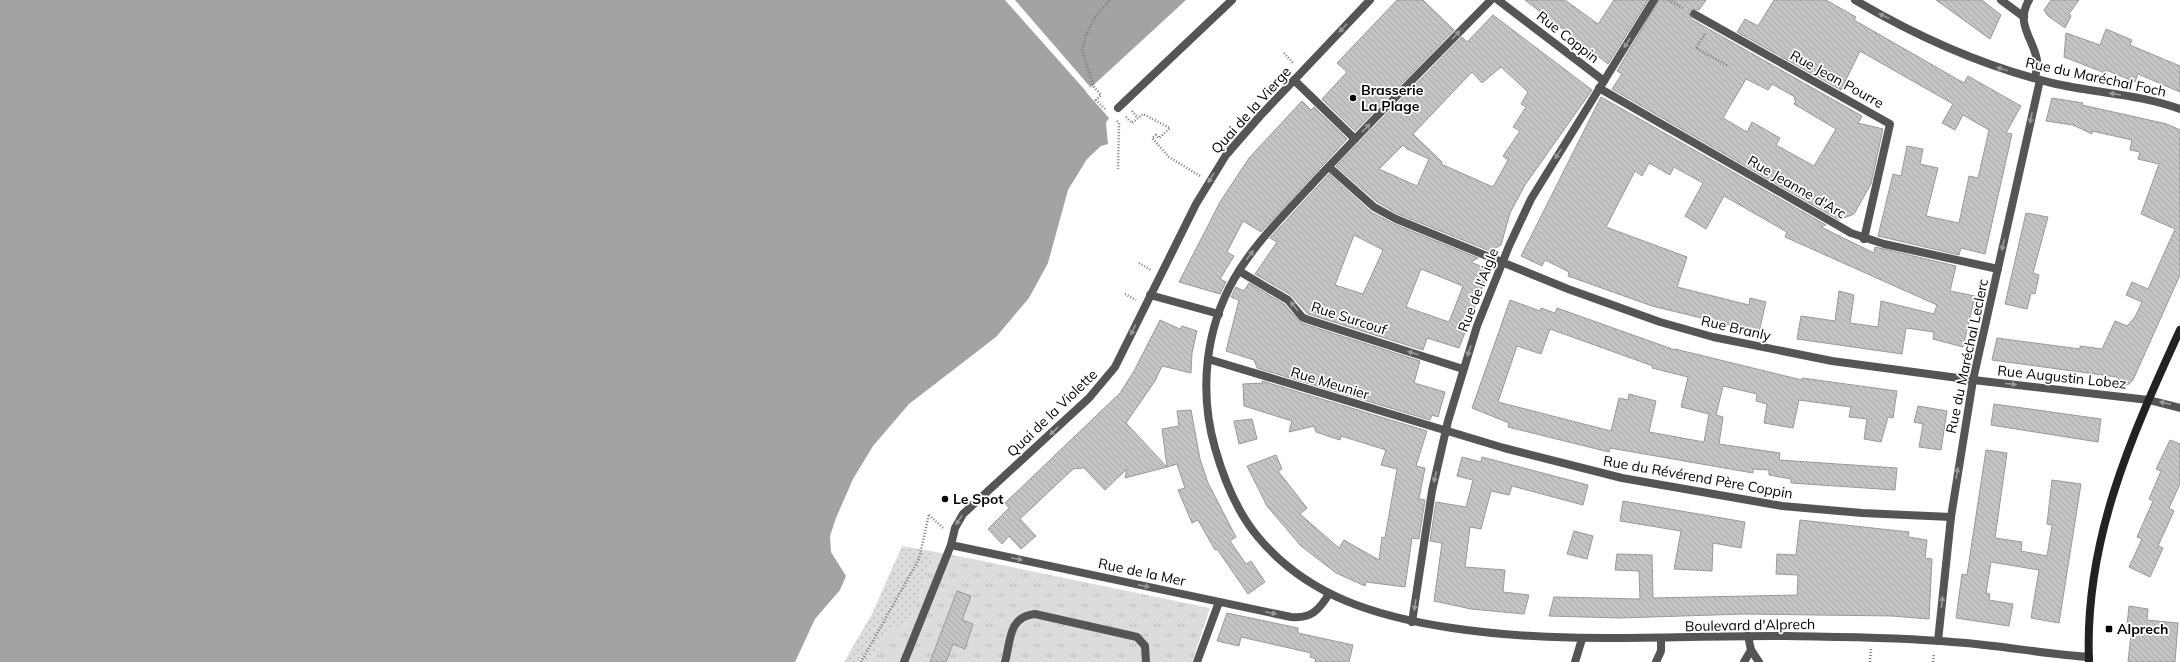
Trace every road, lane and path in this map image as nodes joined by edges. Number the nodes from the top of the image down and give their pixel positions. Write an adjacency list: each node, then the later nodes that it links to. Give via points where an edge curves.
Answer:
1 (1110, 0): 18 (path, via 1095,17 1082,50 1094,87 1101,95 1096,100)
2 (1232, 0): 19 (street)
3 (1370, 0): 16 (street, Quai de la Vierge, one-way to 16)
4 (1491, 0): 24 (street, Boulevard d'Alprech, one-way to 4)
5 (1498, 0): 17 (street, Rue Coppin)
6 (1654, 0): 17 (street, Rue de l'Aigle, one-way to 17)
7 (1669, 0): 11 (path)
8 (1854, 0): 15 (street, Rue du Maréchal Foch, one-way to 8, via 1971,58)
9 (2001, 0): 12 (street)
10 (2029, 0): 12 (street)
11 (1694, 14): 13 (street, Rue Jean Pourre)
12 (2024, 17): 15 (street, Rue du Maréchal Leclerc, via 2024,29 2036,59)
13 (1711, 24): 14 (path, via 1696,48); 28 (street, Rue Jean Pourre, via 1890,124)
14 (1728, 66)
15 (2037, 79): 21 (street, Rue du Maréchal Foch, one-way to 15); 30 (street, Rue du Maréchal Leclerc, one-way to 30)
16 (1294, 80): 24 (street); 27 (street, Quai de la Vierge, one-way to 27, via 1235,142)
17 (1601, 84): 28 (street, Rue Jeanne d'Arc); 29 (street, Rue de l'Aigle, one-way to 29, via 1531,199)
18 (1105, 108)
19 (1118, 108): 26 (path, via 1110,114 1119,123)
20 (1130, 108): 22 (path)
21 (2180, 109)
22 (1138, 118): 23 (path); 27 (path, via 1143,114 1170,128 1159,138 1156,135 1152,138 1169,157)
23 (1132, 123)
24 (1355, 139): 25 (street, Boulevard d'Alprech)
25 (1329, 167): 29 (street, Rue Branly, via 1385,214); 31 (street, Boulevard d'Alprech, one-way to 25, via 1259,242)
26 (1118, 169)
27 (1209, 181): 32 (street, Quai de la Vierge)
28 (1864, 239): 30 (street, Rue Jeanne d'Arc)
29 (1503, 262): 36 (street, Rue de l'Aigle, one-way to 36); 37 (street, Rue Branly, via 1568,289 1660,322 1713,337 1820,359)
30 (1998, 269): 37 (street, Rue du Maréchal Leclerc)
31 (1239, 271): 33 (street, Boulevard d'Alprech); 36 (street, Rue Surcouf, one-way to 31, via 1306,319 1288,300)
32 (1150, 295): 33 (street); 42 (street, Quai de la Violette, one-way to 42, via 1120,357 1103,383 963,514)
33 (1219, 314): 35 (street, Boulevard d'Alprech)
34 (2180, 330): 38 (street)
35 (1208, 359): 40 (street, Rue Meunier); 44 (street, Boulevard d'Alprech, via 1206,385 1210,428 1225,478 1237,505 1250,527 1275,555 1294,572)
36 (1463, 369): 40 (street, Rue de l'Aigle)
37 (1972, 380): 38 (street, Rue Augustin Lobez, one-way to 38); 41 (street, Rue du Maréchal Leclerc, one-way to 37)
38 (2149, 400): 39 (street, Rue Augustin Lobez, one-way to 38); 52 (street, via 2124,458 2107,515 2092,606)
39 (2180, 408)
40 (1445, 431): 41 (street, Rue du Révérend Père Coppin, via 1587,471 1734,499 1842,512); 46 (street, Rue de l'Aigle, one-way to 46, via 1429,504)
41 (1951, 517): 50 (street, Rue du Maréchal Leclerc, one-way to 41)
42 (953, 534): 43 (street); 53 (path, via 929,514 919,559)
43 (951, 545): 45 (street, Rue de la Mer, one-way to 45); 54 (street)
44 (1329, 594): 45 (street, Rue de la Mer, one-way to 44, via 1298,618 1315,613); 46 (street, Boulevard d'Alprech, via 1356,606)
45 (1219, 602): 57 (street)
46 (1412, 622): 48 (street, Boulevard d'Alprech, via 1515,636)
47 (1748, 636): 49 (street, Boulevard d'Alprech); 50 (street, Boulevard d'Alprech); 51 (street)
48 (1582, 639): 49 (street, Boulevard d'Alprech); 58 (street)
49 (1662, 639): 59 (street, via 1661,651)
50 (1938, 641): 52 (street, Boulevard d'Alprech)
51 (1751, 650): 60 (street); 61 (street)
52 (2089, 660)
53 (861, 662)
54 (904, 662)
55 (1005, 662): 56 (street, via 1017,620 1025,615 1035,614 1137,637 1145,646)
56 (1146, 662)
57 (1197, 662)
58 (1575, 662)
59 (1656, 662)
60 (1744, 662)
61 (1759, 662)

